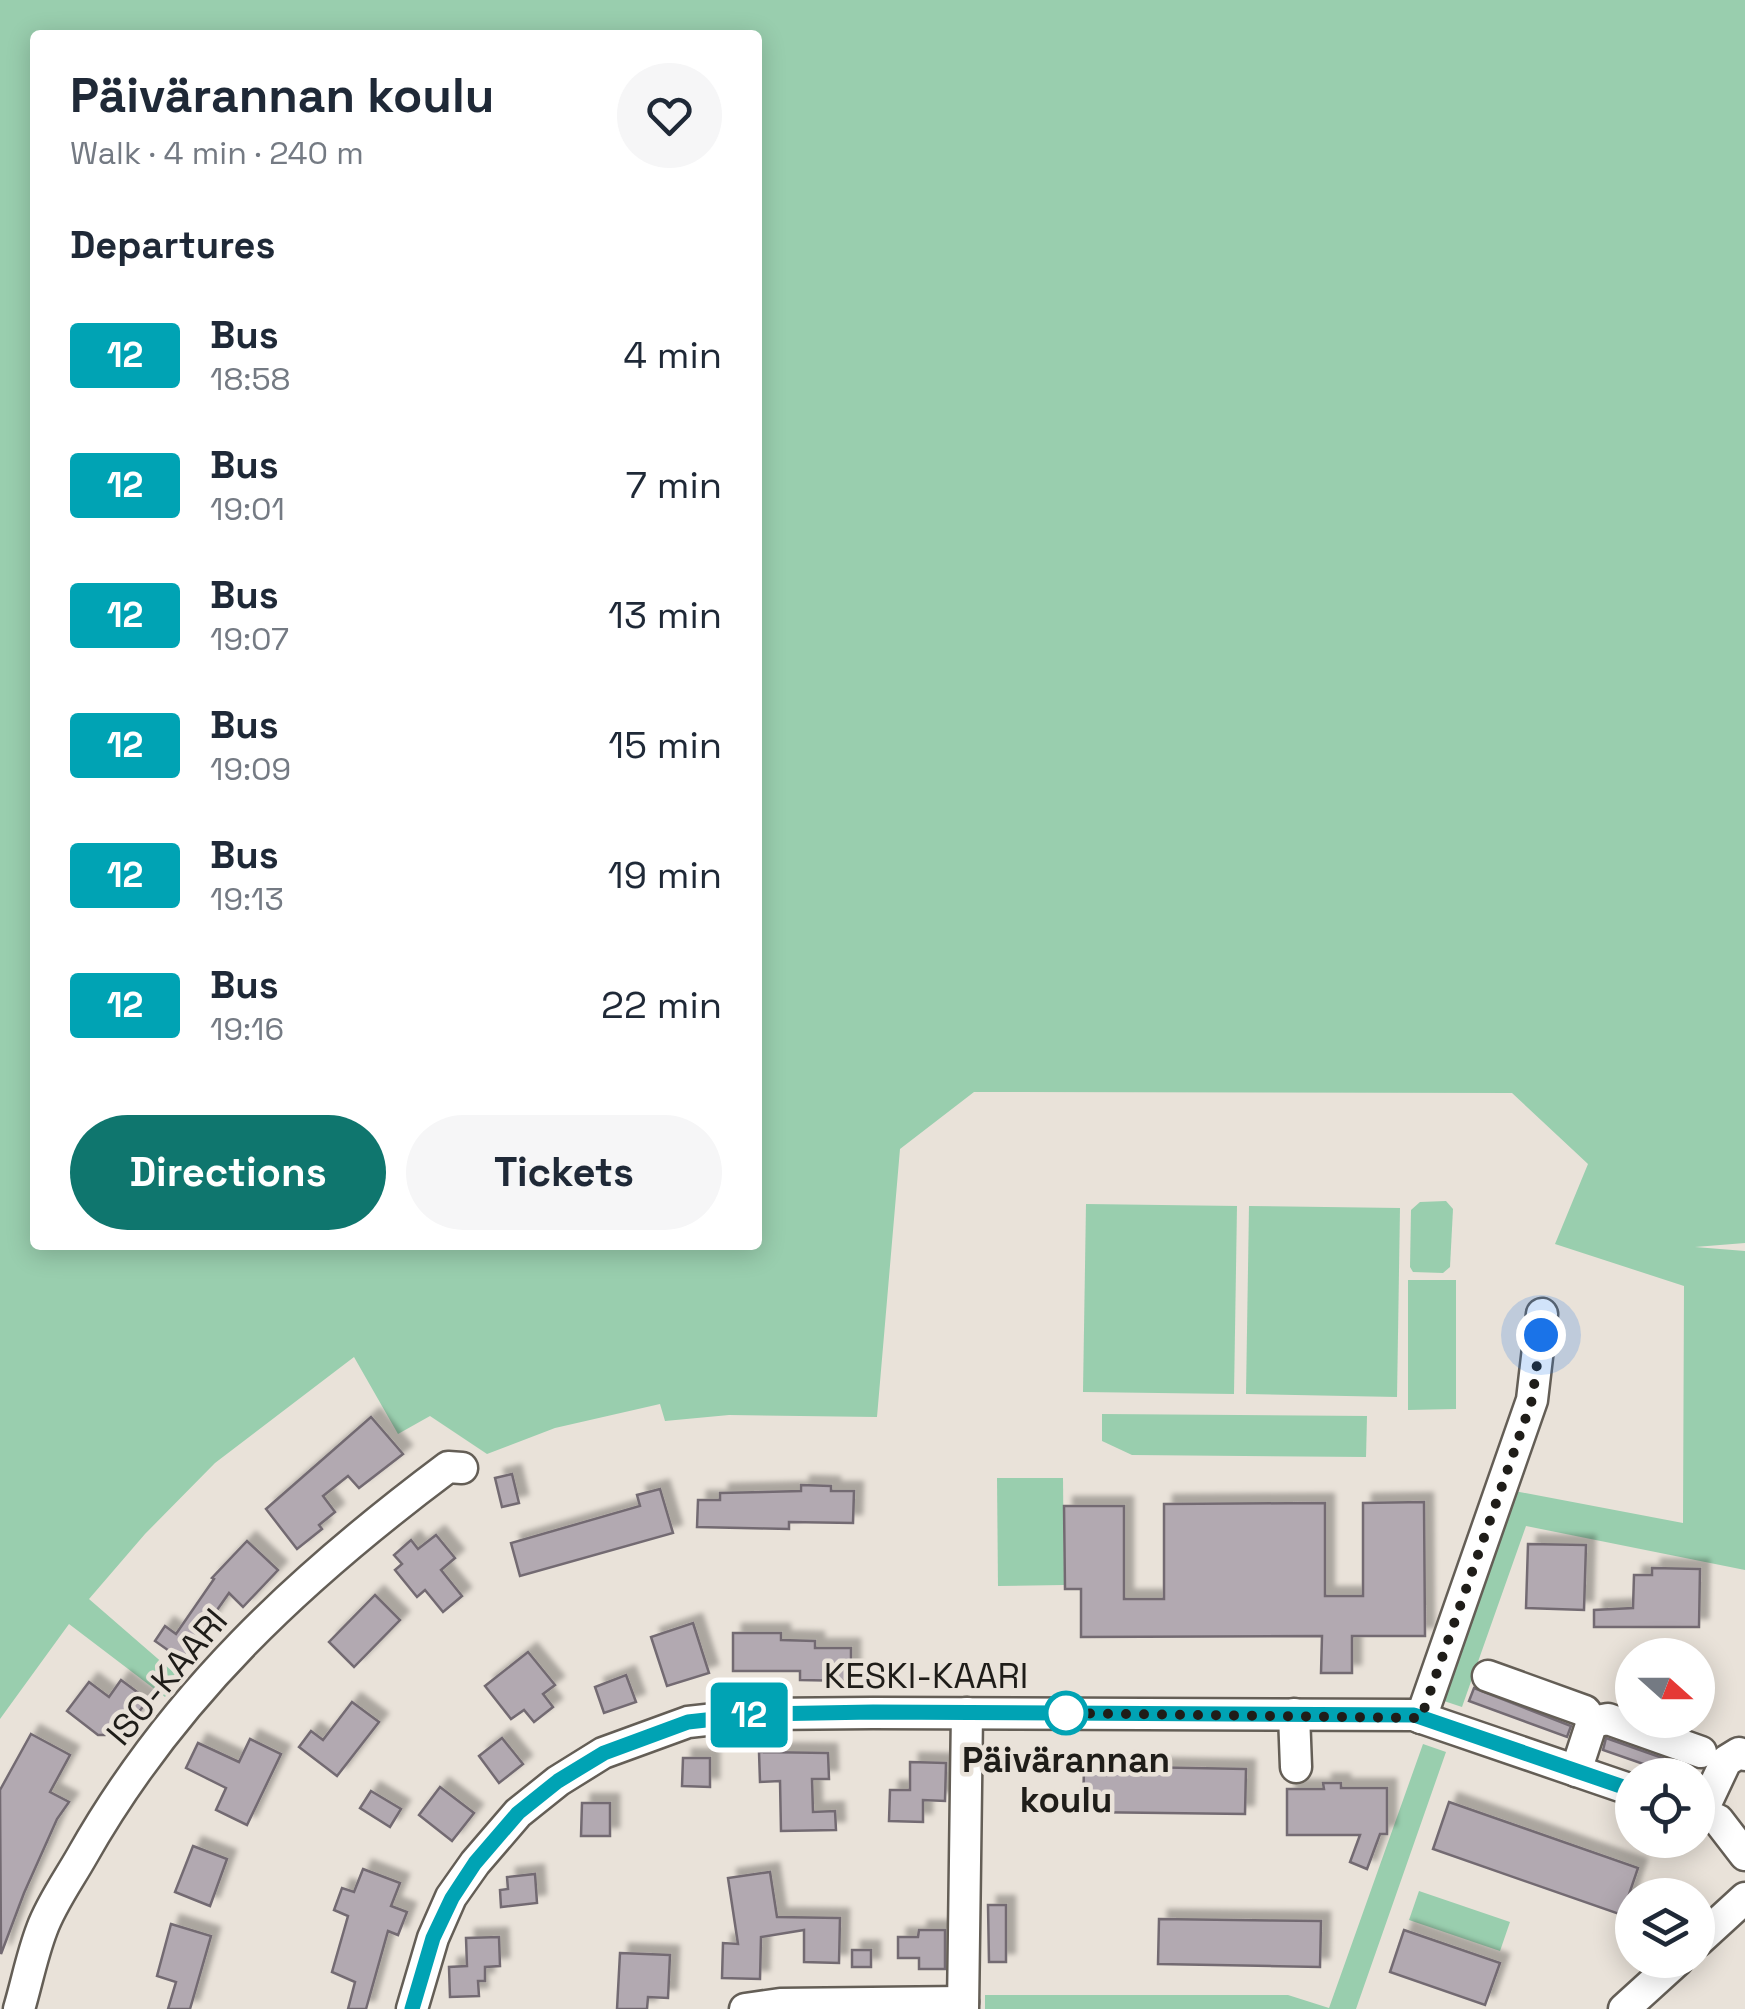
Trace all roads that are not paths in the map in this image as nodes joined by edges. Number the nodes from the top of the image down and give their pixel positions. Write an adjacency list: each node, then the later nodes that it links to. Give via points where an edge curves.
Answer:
1 (1542, 1314): 6 (street, via 1532,1400)
2 (462, 1468): 20 (street, ISO-KAARI, via 448,1468 360,1534 259,1626 173,1719 42,1926)
3 (1488, 1676): 7 (street, via 1585,1711)
4 (967, 1713): 5 (street, KESKI-KAARI); 19 (street); 21 (street, KESKI-KAARI, via 760,1714 688,1722 604,1753 518,1813 475,1863 433,1938)
5 (1294, 1714): 6 (street, KESKI-KAARI); 10 (street)
6 (1421, 1718): 11 (street, KESKI-KAARI)
7 (1592, 1722): 8 (street, via 1608,1719); 11 (street)
8 (1701, 1752)
9 (1745, 1755): 12 (street, via 1726,1761)
10 (1296, 1768)
11 (1576, 1771): 13 (street, KESKI-KAARI)
12 (1715, 1782)
13 (1615, 1784)
14 (1715, 1819): 15 (street)
15 (1745, 1855)
16 (1745, 1898): 17 (street)
17 (1715, 1925)
18 (1658, 1978): 23 (street)
19 (963, 2006): 22 (street)
20 (19, 2009)
21 (412, 2009)
22 (745, 2009)
23 (1624, 2009)

